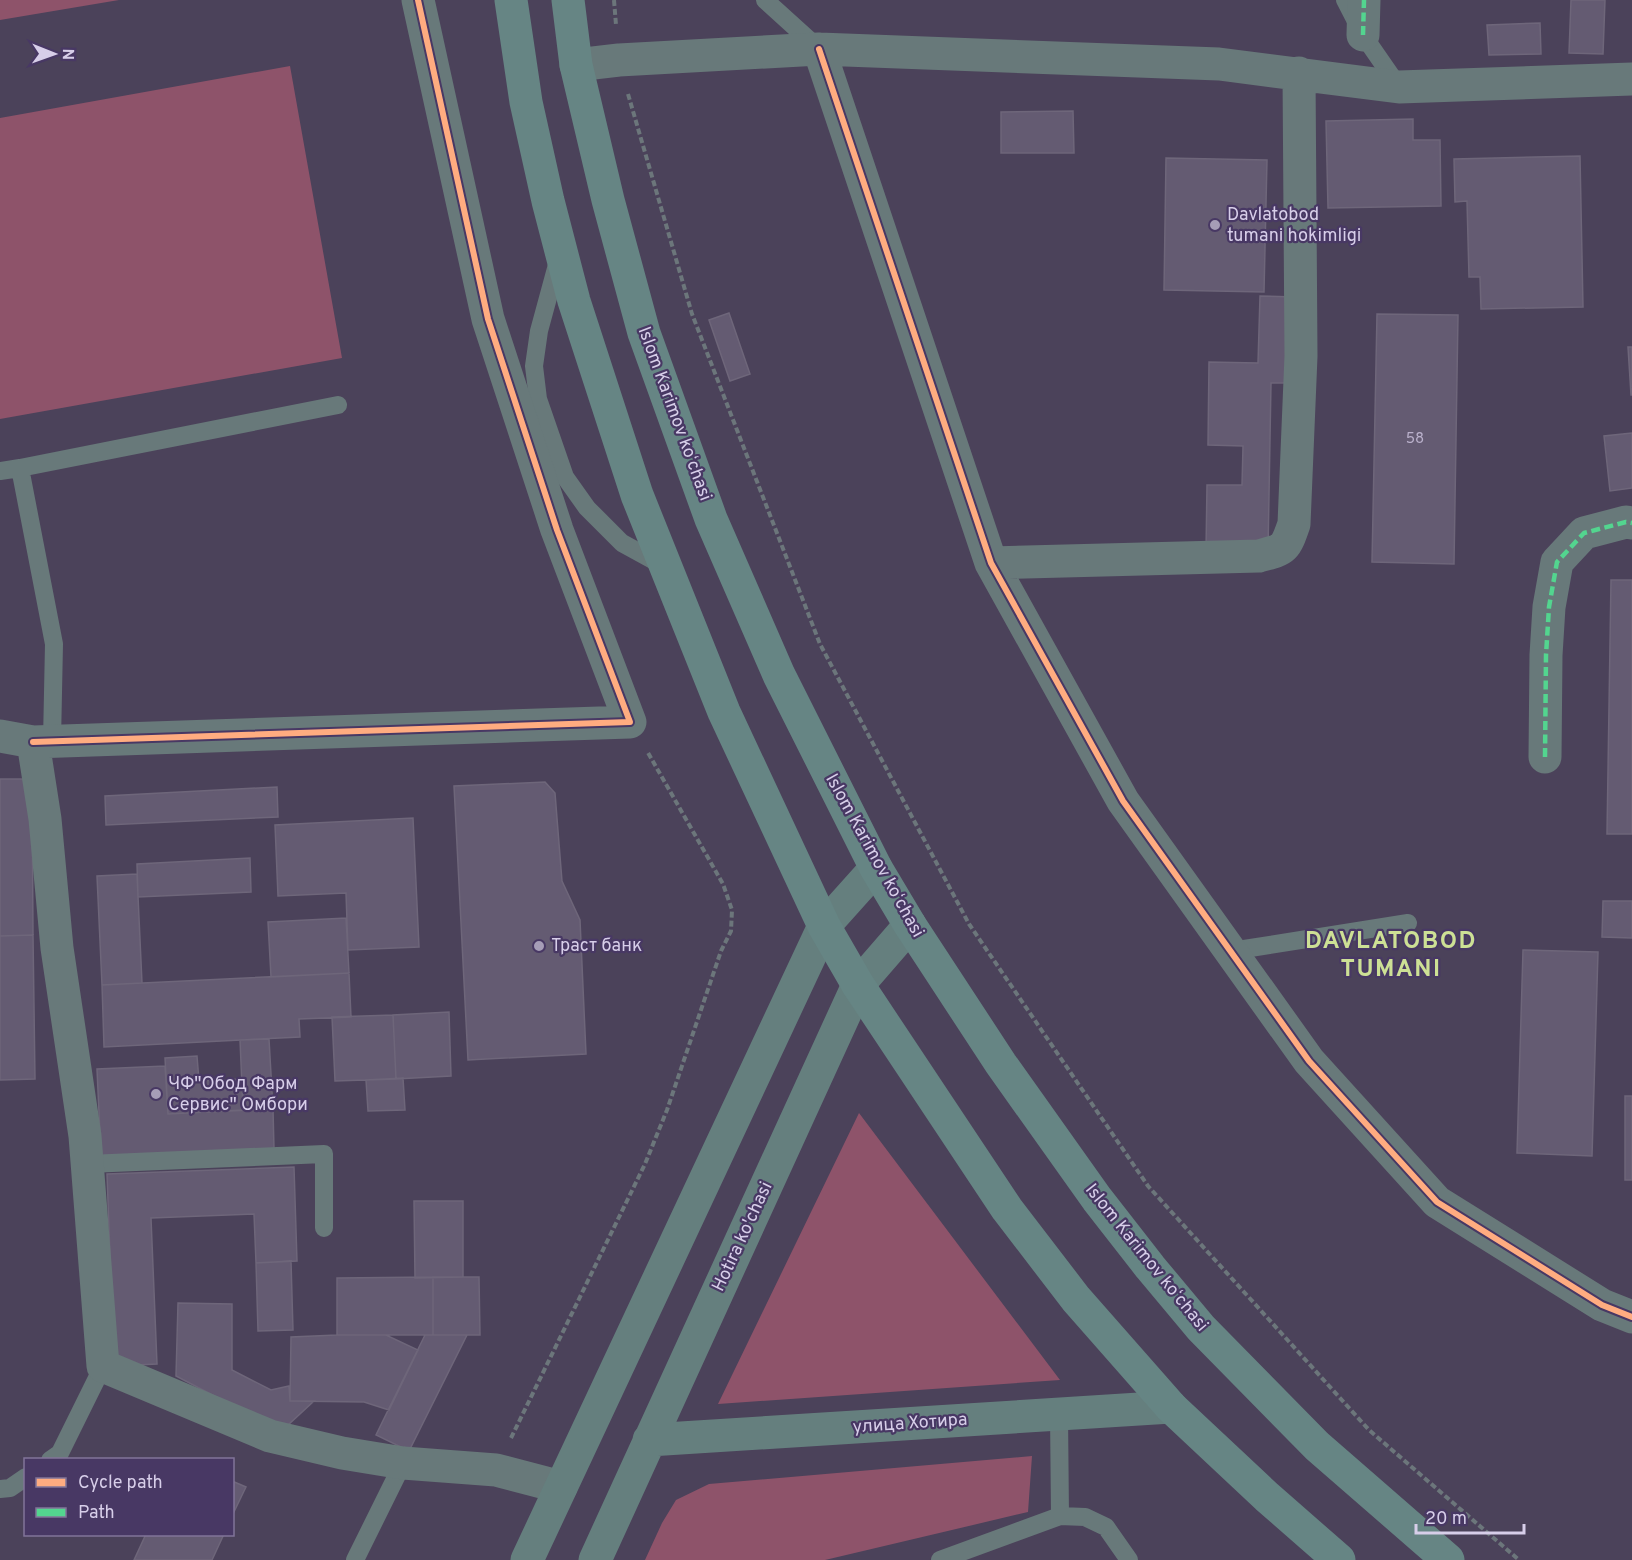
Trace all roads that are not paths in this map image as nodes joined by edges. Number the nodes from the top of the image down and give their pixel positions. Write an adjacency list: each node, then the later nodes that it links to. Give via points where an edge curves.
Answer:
1 (418, 0): 21 (street, via 488,320 557,530 630,722)
2 (510, 0): 13 (main road, via 526,102)
3 (568, 0): 9 (main road, Islom Karimov koʻchasi)
4 (765, 0): 8 (lane)
5 (1345, 0): 7 (lane)
6 (1364, 0): 7 (street)
7 (1363, 35): 12 (lane)
8 (819, 50): 9 (street); 10 (street, via 1219,64); 18 (street)
9 (576, 65): 23 (main road, Islom Karimov koʻchasi, via 644,333 711,519 779,675)
10 (1299, 73): 12 (street); 18 (street, via 1301,356 1294,524 1287,543 1278,551 1259,556)
11 (1632, 79): 12 (street)
12 (1399, 87)
13 (560, 250): 19 (main road, via 637,495); 19 (lane, via 537,343 534,366 538,399 565,477 587,508 622,543)
14 (338, 405): 15 (lane)
15 (20, 468): 16 (lane); 21 (lane, via 54,644)
16 (0, 471)
17 (1632, 523): 22 (street, via 1584,533 1557,562 1546,655)
18 (991, 563): 27 (street, via 1123,801)
19 (665, 566): 26 (main road, via 724,712)
20 (0, 736): 21 (street)
21 (43, 742): 29 (street, via 45,819 57,948)
22 (1545, 757)
23 (876, 868): 25 (main road, Islom Karimov koʻchasi); 26 (main road)
24 (1408, 923): 27 (lane)
25 (910, 925): 28 (main road, Hotira ko'chasi); 48 (main road, Islom Karimov koʻchasi, via 1001,1064 1097,1198 1201,1328 1317,1446)
26 (824, 926): 28 (main road); 39 (main road)
27 (1231, 951): 31 (street, via 1310,1061 1437,1202 1602,1305)
28 (858, 985): 33 (main road, via 1007,1209 1076,1299); 35 (main road, Hotira ko'chasi)
29 (88, 1164): 30 (lane, via 324,1154); 32 (street)
30 (324, 1228)
31 (1632, 1317)
32 (103, 1366): 36 (lane, via 60,1453); 37 (street, via 270,1436)
33 (1171, 1407): 34 (main road, улица Хотира); 47 (main road)
34 (1059, 1414): 35 (main road, улица Хотира); 41 (lane)
35 (650, 1440): 44 (main road, Hotira ko'chasi)
36 (53, 1458)
37 (403, 1463): 39 (street, via 496,1470); 42 (lane)
38 (24, 1478): 40 (lane)
39 (561, 1487): 43 (main road)
40 (0, 1489)
41 (1060, 1516): 45 (lane); 46 (lane, via 1085,1517 1106,1527)
42 (355, 1560)
43 (527, 1560)
44 (595, 1560)
45 (940, 1560)
46 (1129, 1560)
47 (1339, 1560)
48 (1448, 1560)

